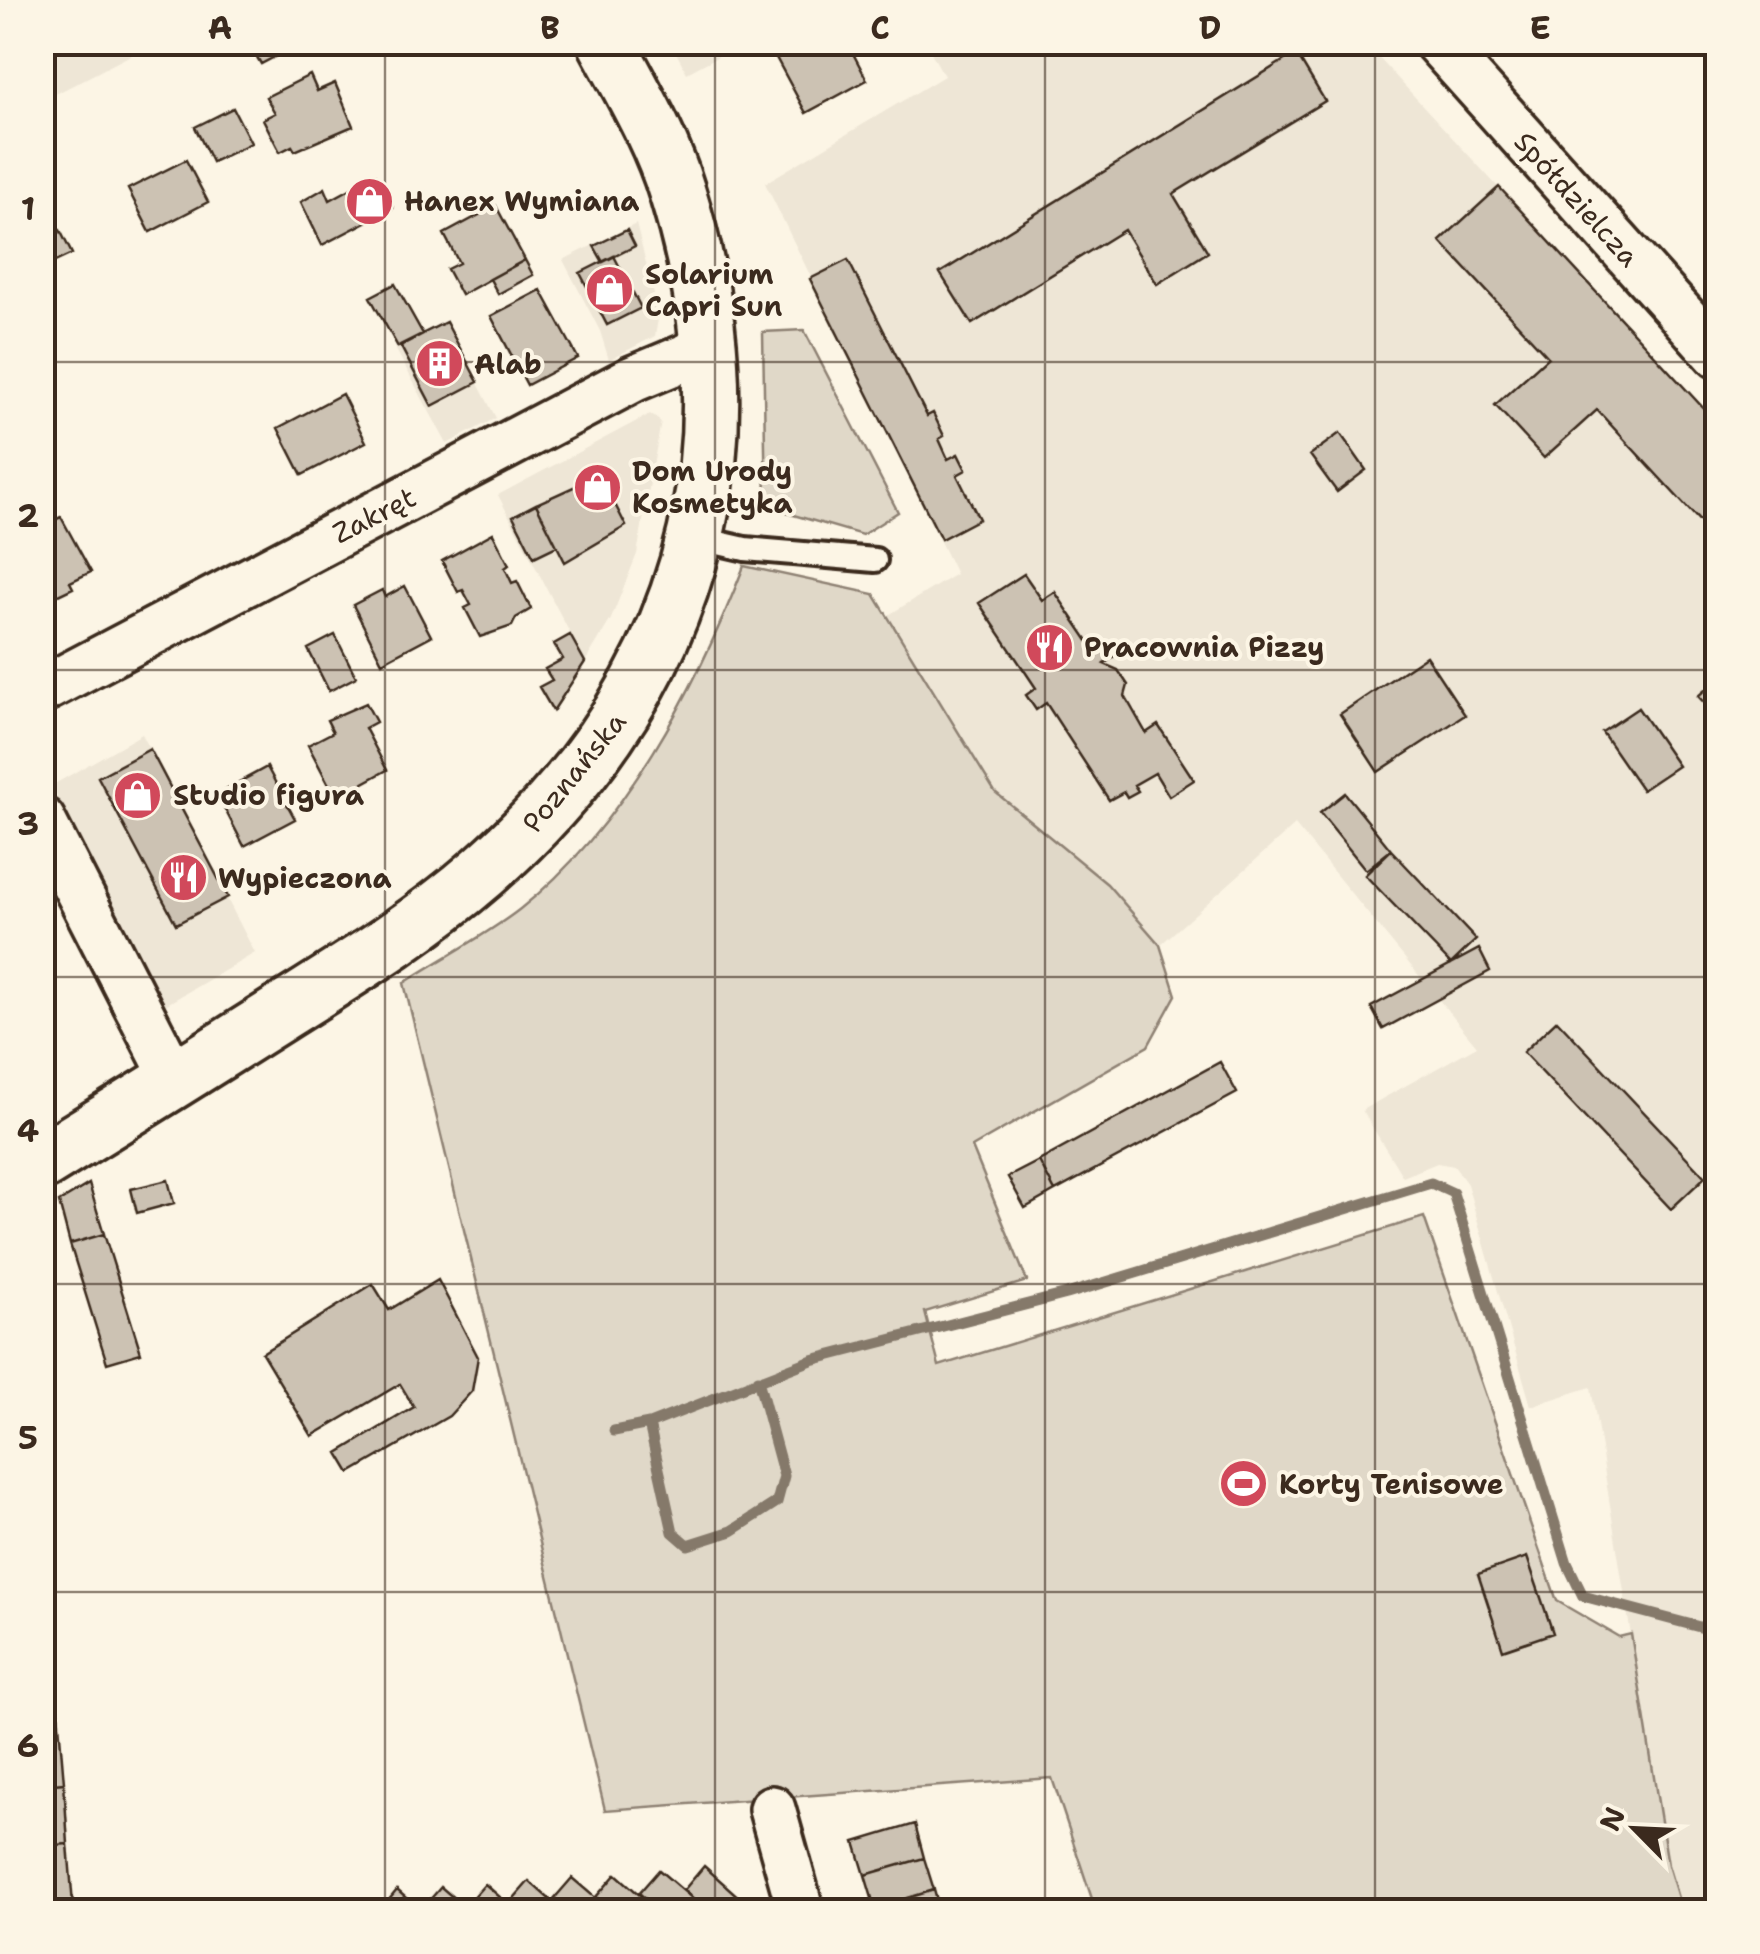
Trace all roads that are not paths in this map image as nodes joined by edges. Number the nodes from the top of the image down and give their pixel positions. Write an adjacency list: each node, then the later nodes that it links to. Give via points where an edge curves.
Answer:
1 (606, 42): 3 (street, Poznańska, via 677,189)
2 (1437, 42): 4 (street, Spółdzielcza)
3 (708, 348): 5 (street, Poznańska, via 710,458); 7 (street, Zakręt, via 633,379)
4 (1718, 355)
5 (697, 538): 6 (lane, via 745,549); 9 (street, Poznańska, via 677,606 630,703 534,824 438,909)
6 (875, 560)
7 (42, 690)
8 (42, 820): 9 (street)
9 (174, 1080): 10 (street, Poznańska)
10 (42, 1162)
11 (772, 1809): 12 (street)
12 (801, 1912)

